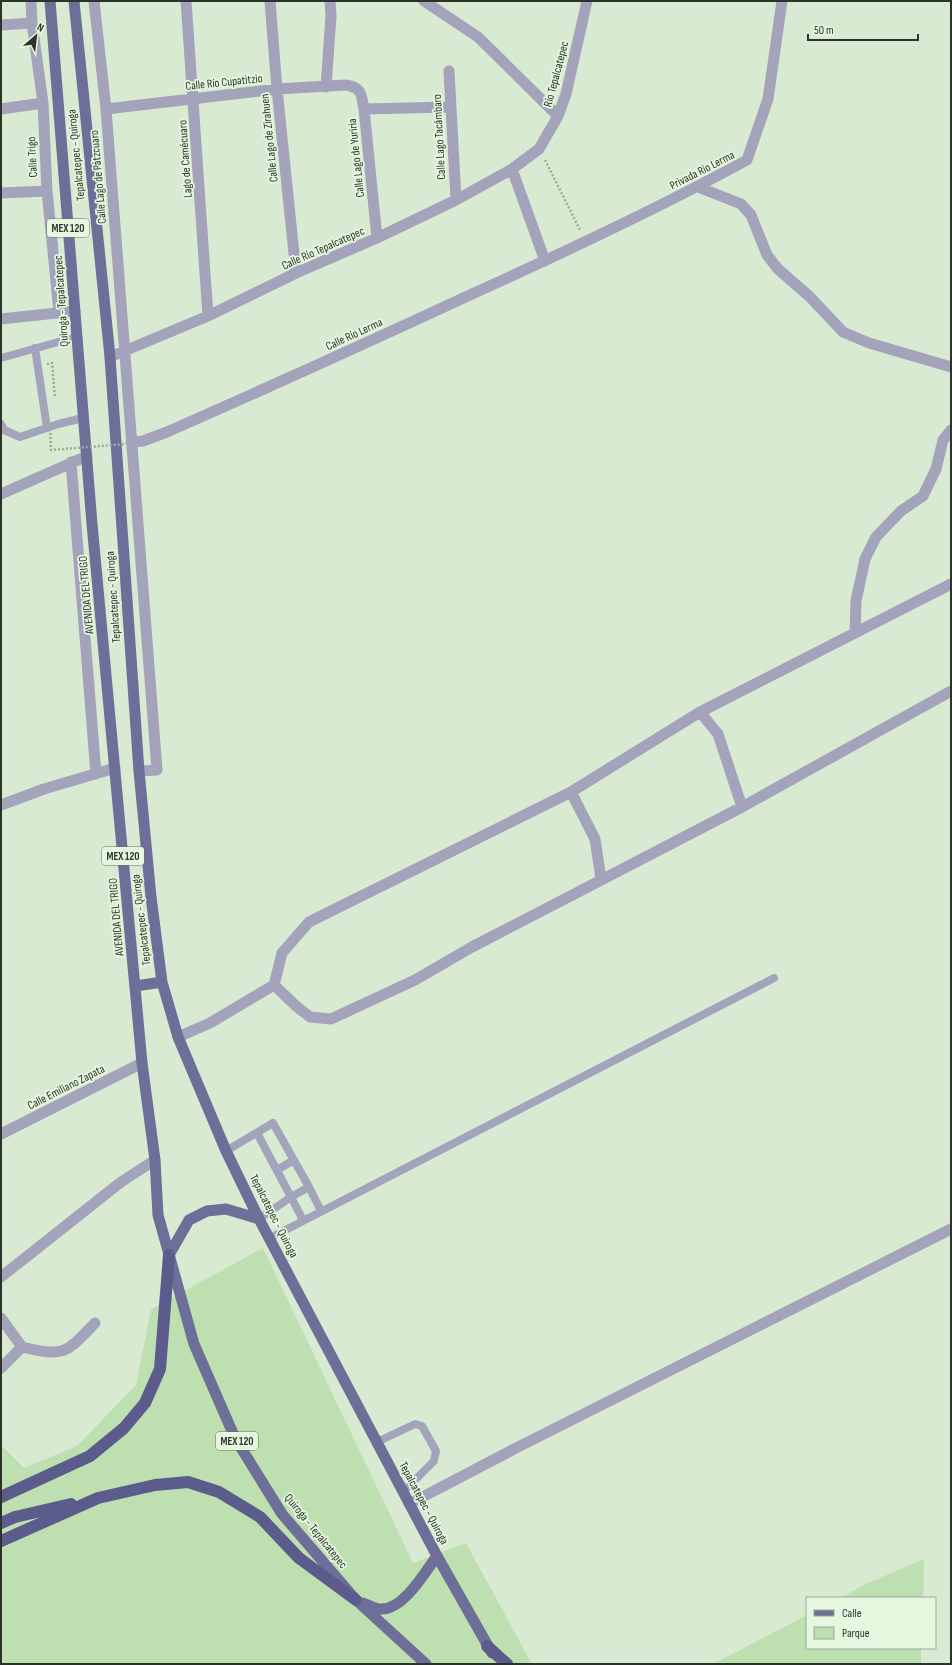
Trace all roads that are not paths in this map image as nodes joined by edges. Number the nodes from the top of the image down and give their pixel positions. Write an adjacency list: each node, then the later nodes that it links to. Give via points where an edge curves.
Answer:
1 (31, 1): 11 (street, Calle Trigo)
2 (50, 1): 34 (main road, Quiroga - Tepalcatepec / MEX 120)
3 (74, 1): 41 (main road, Tepalcatepec - Quiroga / MEX 120)
4 (94, 1): 21 (street, Calle Lago de Pátzcuaro)
5 (186, 1): 17 (street, Lago de Camécuaro)
6 (270, 1): 16 (street, Calle Lago de Zirahuen)
7 (330, 1): 15 (street)
8 (424, 1): 23 (street, via 478,37)
9 (587, 1): 23 (street, Río Tepalcatepec, via 566,94)
10 (782, 1): 26 (street, Privada Río Lerma, via 768,99 748,160)
11 (32, 23): 12 (street); 18 (street, Calle Trigo)
12 (1, 25)
13 (449, 71): 19 (street, Calle Lago Tacámbaro)
14 (346, 85): 15 (street, Calle Río Cupatitzio); 22 (street, Calle Lago de Yuriria, via 356,87 361,92)
15 (326, 87): 16 (street, Calle Río Cupatitzio)
16 (277, 89): 17 (street, Calle Río Cupatitzio); 33 (street, Calle Lago de Zirahuen)
17 (194, 98): 21 (street, Calle Río Cupatitzio); 36 (street, Lago de Camécuaro)
18 (43, 104): 20 (street); 27 (street, Calle Trigo)
19 (450, 107): 22 (street); 29 (street, Calle Lago Tacámbaro)
20 (1, 109)
21 (106, 109): 40 (street, Calle Lago de Pátzcuaro)
22 (364, 109): 30 (street, Calle Lago de Yuriria)
23 (558, 116): 24 (street, Río Tepalcatepec)
24 (539, 148): 25 (street, Calle Río Tepalcatepec)
25 (512, 169): 29 (street, Calle Río Tepalcatepec); 32 (street)
26 (698, 187): 31 (street, Privada Río Lerma); 43 (street, via 741,204 751,215 767,255 778,270 843,332 869,343)
27 (47, 191): 28 (street); 35 (street, Calle Trigo)
28 (1, 193)
29 (456, 200): 30 (street, Calle Río Tepalcatepec)
30 (377, 238): 33 (street, Calle Río Tepalcatepec)
31 (586, 242): 32 (street, Calle Río Lerma)
32 (545, 261): 48 (street, Calle Río Lerma, via 167,432)
33 (296, 273): 36 (street, Calle Río Tepalcatepec)
34 (75, 311): 35 (street); 38 (main road, Quiroga - Tepalcatepec / MEX 120)
35 (59, 312): 37 (street)
36 (208, 316): 40 (street, Calle Río Tepalcatepec)
37 (1, 319)
38 (76, 337): 39 (lane); 44 (main road, Quiroga - Tepalcatepec / MEX 120)
39 (35, 348): 42 (lane); 46 (lane)
40 (125, 352): 41 (street, Calle Río Tepalcatepec); 48 (street, Calle Lago de Pátzcuaro)
41 (110, 357): 57 (main road, Tepalcatepec - Quiroga / MEX 120)
42 (1, 358)
43 (951, 367)
44 (84, 418): 46 (lane); 49 (main road, Quiroga - Tepalcatepec / MEX 120)
45 (1, 424): 46 (lane, via 4,430 20,437)
46 (48, 426)
47 (951, 430): 53 (street, via 943,440 936,469 923,496 901,511 876,537 865,559 856,602)
48 (129, 443): 57 (street, Calle Lago de Pátzcuaro, via 157,770)
49 (87, 456): 50 (street); 56 (main road, AVENIDA DEL TRIGO / MEX 120)
50 (72, 462): 51 (street); 58 (street)
51 (1, 494)
52 (951, 584): 53 (street)
53 (856, 633): 55 (street)
54 (951, 691): 61 (street)
55 (700, 712): 59 (street); 61 (street, via 718,734)
56 (115, 768): 58 (street); 66 (main road, AVENIDA DEL TRIGO / MEX 120)
57 (139, 771): 64 (main road, Tepalcatepec - Quiroga / MEX 120)
58 (96, 774): 60 (street)
59 (570, 792): 62 (street, via 595,839); 65 (street, via 309,922 282,953)
60 (1, 805)
61 (742, 808): 62 (street)
62 (602, 879): 65 (street, via 415,980 331,1019 310,1017)
63 (774, 978): 77 (lane)
64 (162, 982): 66 (main road); 67 (main road, Tepalcatepec - Quiroga / MEX 120)
65 (274, 985): 67 (street, via 210,1023)
66 (136, 986): 68 (main road, AVENIDA DEL TRIGO / MEX 120)
67 (178, 1037): 71 (main road, Tepalcatepec - Quiroga / MEX 120)
68 (142, 1063): 70 (street, Calle Emiliano Zapata); 72 (main road, AVENIDA DEL TRIGO / MEX 120)
69 (257, 1133): 71 (lane); 73 (lane, via 273,1123); 74 (lane)
70 (1, 1134)
71 (226, 1151): 78 (main road, Tepalcatepec - Quiroga / MEX 120)
72 (155, 1160): 82 (main road, AVENIDA DEL TRIGO / MEX 120, via 158,1215); 83 (street, via 120,1182)
73 (294, 1160): 74 (lane); 75 (lane)
74 (277, 1170): 76 (lane)
75 (309, 1187): 76 (lane); 77 (lane)
76 (291, 1197): 78 (lane); 79 (lane)
77 (321, 1211): 79 (lane)
78 (259, 1219): 81 (main road, Tepalcatepec - Quiroga / MEX 120); 82 (main road, via 226,1209 207,1211 188,1220)
79 (304, 1220): 81 (lane)
80 (951, 1228): 92 (street)
81 (270, 1238): 88 (main road, Tepalcatepec - Quiroga / MEX 120)
82 (169, 1255): 90 (highway, via 160,1369 145,1403 124,1428 90,1456); 96 (main road, Quiroga - Tepalcatepec / MEX 120, via 194,1344 235,1438 282,1514)
83 (1, 1277)
84 (1, 1318): 86 (street)
85 (95, 1323): 86 (street, via 74,1344 56,1353)
86 (22, 1347): 87 (street)
87 (1, 1368)
88 (377, 1442): 89 (main road, Tepalcatepec - Quiroga / MEX 120); 89 (lane, via 415,1424 422,1426 436,1451 434,1461)
89 (403, 1492): 92 (main road, Tepalcatepec - Quiroga / MEX 120)
90 (4, 1496)
91 (98, 1498): 93 (highway, via 15,1517); 94 (highway); 96 (highway, via 155,1485 188,1482 219,1492 260,1517 299,1558)
92 (409, 1504): 95 (main road, Tepalcatepec - Quiroga / MEX 120)
93 (1, 1523)
94 (1, 1541)
95 (437, 1556): 96 (main road, via 409,1593 394,1606 380,1609); 97 (main road, Tepalcatepec - Quiroga / MEX 120)
96 (356, 1600): 98 (main road, Quiroga - Tepalcatepec / MEX 120)
97 (487, 1646): 99 (main road, Tepalcatepec - Quiroga / MEX 120); 100 (highway)
98 (426, 1664)
99 (498, 1664)
100 (507, 1664)

